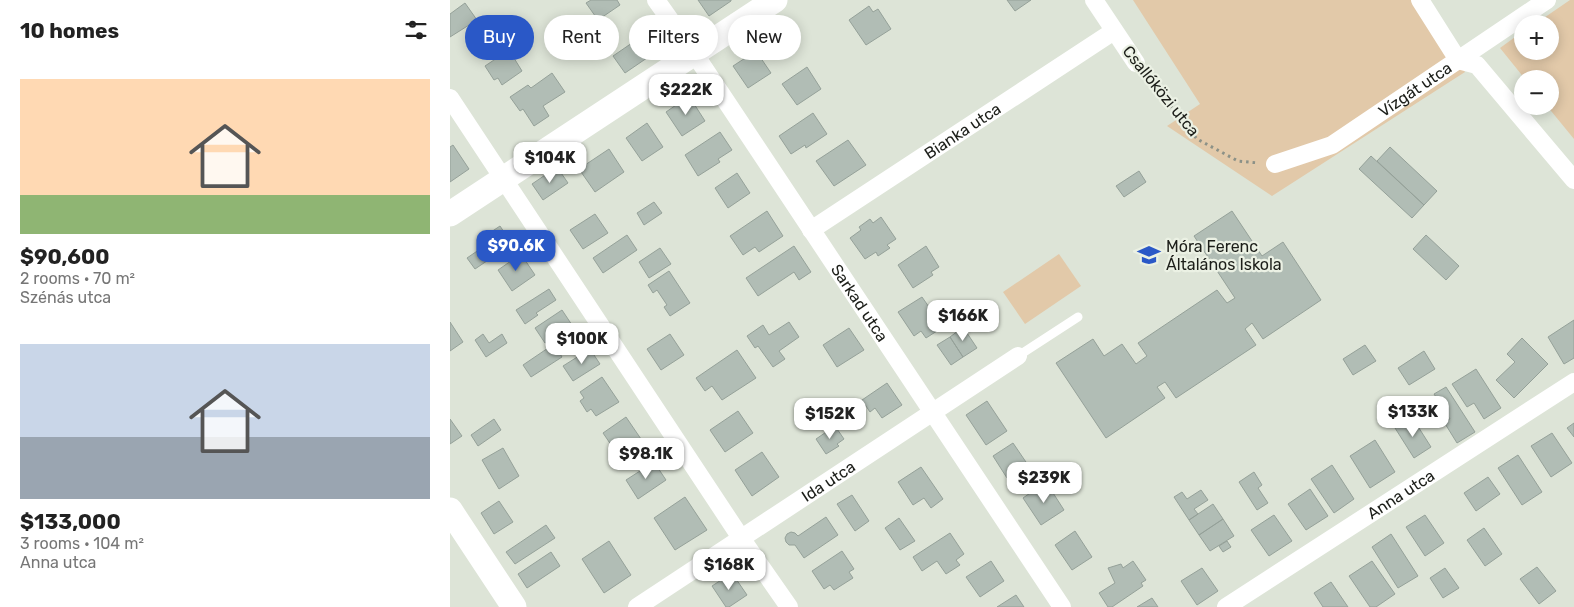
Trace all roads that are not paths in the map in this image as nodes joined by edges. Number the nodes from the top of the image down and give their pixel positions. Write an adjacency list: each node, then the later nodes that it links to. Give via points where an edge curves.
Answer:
1 (656, 0): 6 (street, Sarkad utca)
2 (775, 0): 8 (main road)
3 (1094, 0): 7 (street, Csallóközi utca)
4 (1420, 0): 11 (street)
5 (1547, 0): 11 (street, Vízgát utca)
6 (667, 15)
7 (1114, 31): 12 (street, Csallóközi utca); 18 (street, Bianka utca)
8 (718, 38)
9 (685, 60): 15 (main road)
10 (698, 60): 18 (street, Sarkad utca)
11 (1458, 60): 14 (street, Vízgát utca, via 1332,145); 16 (street, via 1477,64)
12 (1136, 63)
13 (450, 98): 15 (street)
14 (1275, 164)
15 (505, 179): 17 (main road); 24 (street)
16 (1574, 180)
17 (450, 214)
18 (811, 230): 22 (street, Sarkad utca)
19 (1078, 317): 20 (lane)
20 (1018, 356): 22 (street, Ida utca)
21 (1574, 382): 29 (street, Anna utca)
22 (932, 411): 24 (street, Ida utca); 28 (street, Sarkad utca)
23 (450, 510): 25 (main road)
24 (741, 538): 26 (street, Ida utca); 27 (street)
25 (514, 607)
26 (637, 607)
27 (788, 607)
28 (1062, 607)
29 (1226, 607)

